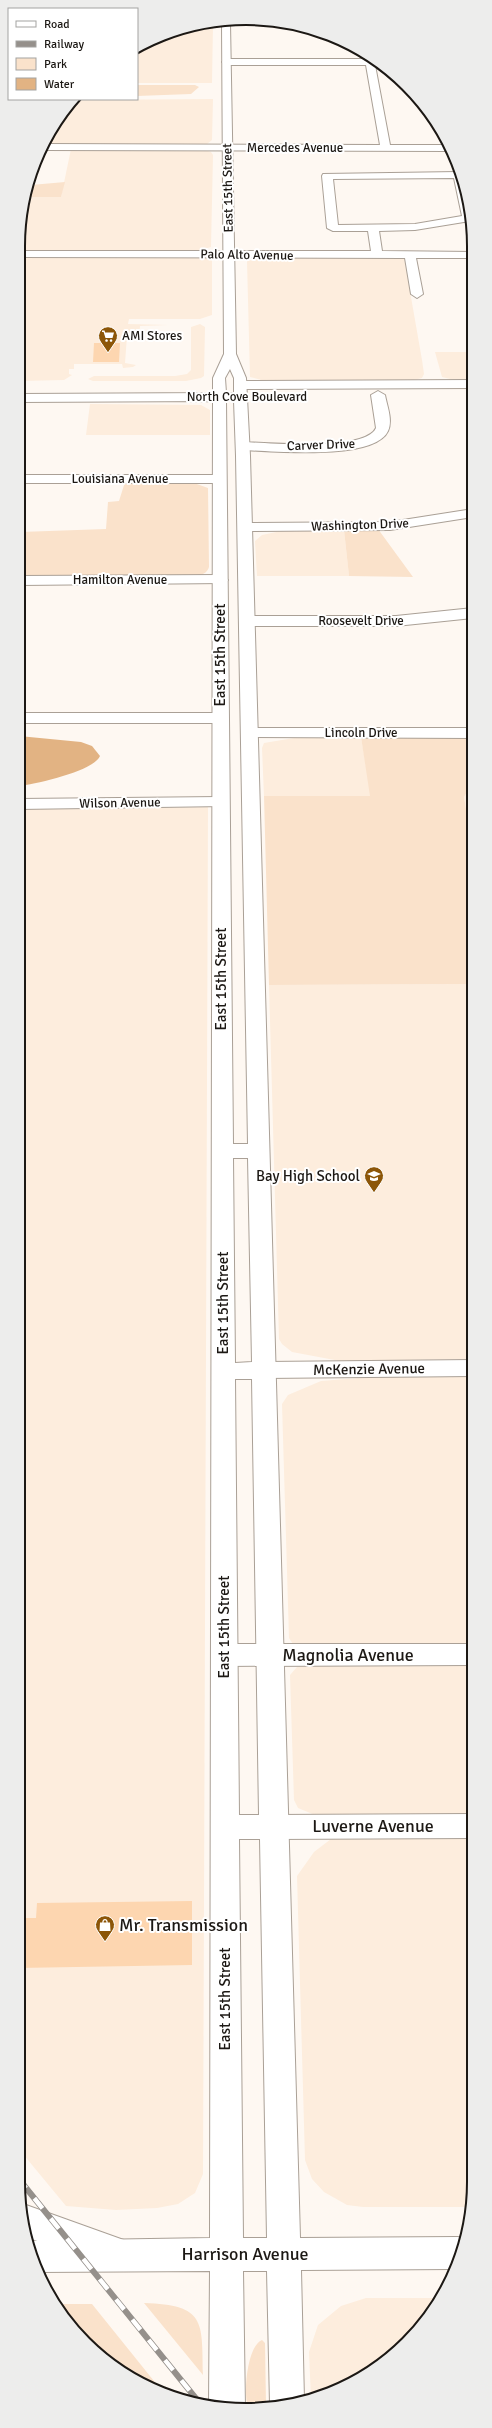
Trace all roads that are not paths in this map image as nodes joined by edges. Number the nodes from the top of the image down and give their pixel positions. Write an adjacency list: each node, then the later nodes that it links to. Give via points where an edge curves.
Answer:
1 (226, 26): 3 (main road, East 15th Street)
2 (365, 60): 3 (main road)
3 (227, 62): 6 (main road, East 15th Street)
4 (372, 64): 7 (main road)
5 (49, 147): 6 (main road, Mercedes Avenue)
6 (228, 148): 7 (main road, Mercedes Avenue); 13 (main road, East 15th Street)
7 (386, 148): 8 (main road, Mercedes Avenue)
8 (444, 148)
9 (455, 175): 11 (main road, via 327,176 333,228)
10 (465, 219): 11 (main road, via 415,227)
11 (372, 228): 14 (main road)
12 (25, 254): 13 (main road, Palo Alto Avenue)
13 (229, 255): 14 (main road, Palo Alto Avenue); 18 (main road, East 15th Street)
14 (377, 255): 15 (main road, Palo Alto Avenue)
15 (410, 255): 16 (main road, Palo Alto Avenue); 17 (main road)
16 (467, 255)
17 (417, 294)
18 (230, 354): 21 (main road, East 15th Street, via 219,378); 22 (main road, East 15th Street, via 240,378)
19 (467, 384): 22 (main road, North Cove Boulevard)
20 (25, 385): 21 (main road, North Cove Boulevard)
21 (219, 391): 22 (main road, North Cove Boulevard); 25 (main road, North Cove Boulevard); 27 (main road, East 15th Street)
22 (241, 391): 24 (main road, North Cove Boulevard); 26 (main road, East 15th Street)
23 (467, 394): 24 (main road, North Cove Boulevard)
24 (378, 395): 26 (main road, Carver Drive, via 383,428 379,435 369,441 340,446)
25 (25, 398)
26 (243, 446): 28 (main road, East 15th Street)
27 (220, 479): 28 (main road, Louisiana Avenue); 29 (main road, Louisiana Avenue); 31 (main road, East 15th Street)
28 (244, 479): 32 (main road, East 15th Street)
29 (25, 480)
30 (467, 514): 32 (main road, Washington Drive, via 390,526)
31 (219, 527): 32 (main road, Washington Drive); 33 (main road, East 15th Street)
32 (245, 527): 34 (main road, East 15th Street)
33 (220, 580): 34 (main road, Hamilton Avenue); 35 (main road, Hamilton Avenue); 38 (main road, East 15th Street)
34 (246, 580): 37 (main road, East 15th Street)
35 (25, 581)
36 (467, 614): 37 (main road, Roosevelt Drive, via 396,621)
37 (247, 621): 38 (main road, Roosevelt Drive); 40 (main road, East 15th Street)
38 (220, 622): 41 (main road, East 15th Street)
39 (25, 718): 41 (main road, Lincoln Drive)
40 (249, 725): 41 (main road, Lincoln Drive); 42 (main road, Lincoln Drive); 44 (main road, East 15th Street)
41 (220, 726): 43 (main road, East 15th Street)
42 (467, 733)
43 (220, 802): 44 (main road, Wilson Avenue); 45 (main road, Wilson Avenue); 46 (main road, East 15th Street)
44 (251, 802): 47 (main road, East 15th Street)
45 (25, 804)
46 (221, 882): 47 (main road); 48 (main road, East 15th Street)
47 (253, 882): 49 (main road, East 15th Street)
48 (222, 999): 49 (main road); 50 (main road, East 15th Street)
49 (256, 999): 51 (main road, East 15th Street)
50 (222, 1151): 51 (main road); 54 (main road, East 15th Street)
51 (259, 1151): 53 (main road, East 15th Street)
52 (467, 1368): 53 (main road, McKenzie Avenue)
53 (264, 1370): 54 (main road, McKenzie Avenue); 56 (main road, East 15th Street)
54 (223, 1371): 55 (main road, East 15th Street)
55 (224, 1655): 56 (main road, Magnolia Avenue); 59 (main road, East 15th Street)
56 (270, 1655): 57 (main road, Magnolia Avenue); 60 (main road, East 15th Street)
57 (467, 1655)
58 (467, 1826): 60 (main road, Luverne Avenue)
59 (225, 1827): 60 (main road, Luverne Avenue); 63 (main road, East 15th Street)
60 (275, 1827): 64 (main road, East 15th Street)
61 (29, 2222): 65 (main road)
62 (455, 2252): 64 (main road, Harrison Avenue)
63 (227, 2254): 64 (main road, Harrison Avenue); 65 (main road, Harrison Avenue); 68 (main road, East 15th Street)
64 (284, 2254): 67 (main road, East 15th Street)
65 (120, 2255): 66 (main road, Harrison Avenue)
66 (38, 2256)
67 (287, 2399)
68 (227, 2402)

